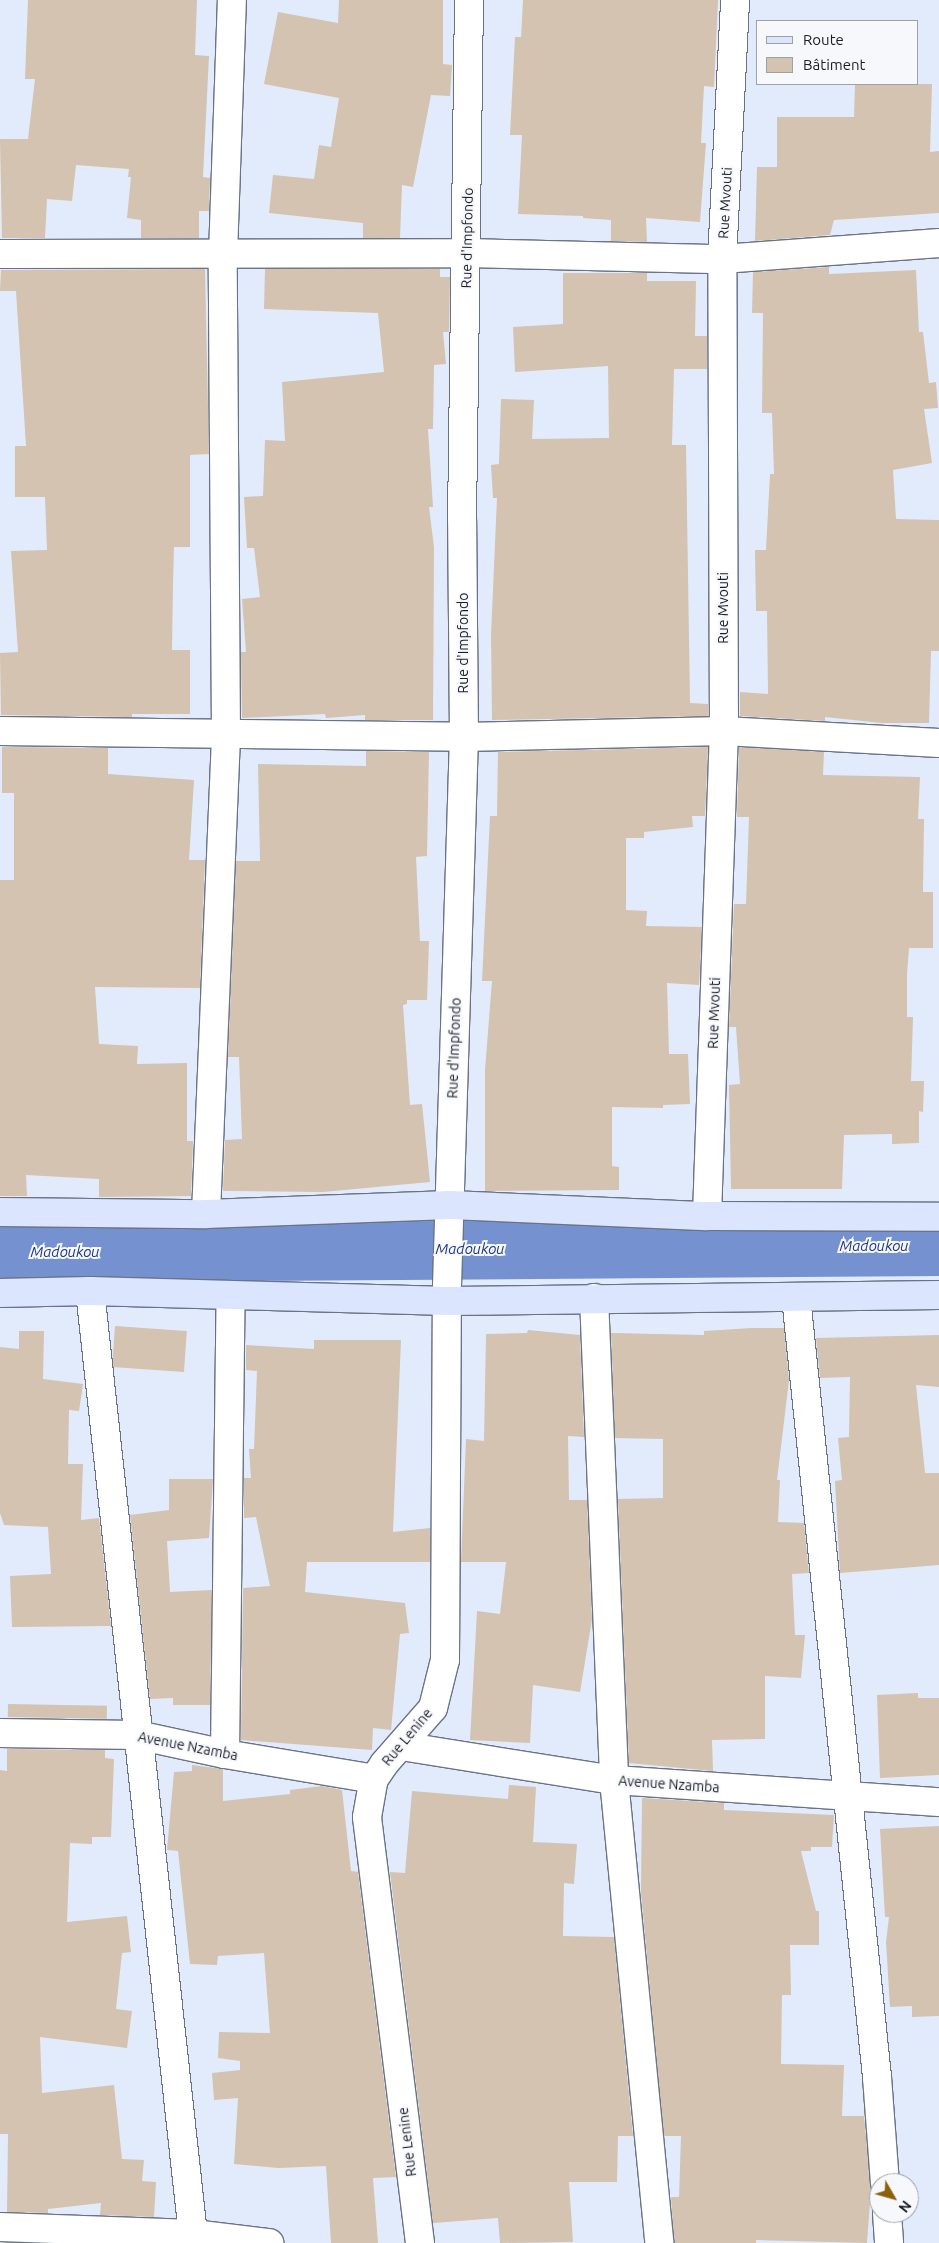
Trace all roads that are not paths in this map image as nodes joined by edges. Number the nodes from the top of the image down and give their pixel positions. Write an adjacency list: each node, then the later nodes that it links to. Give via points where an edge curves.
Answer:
1 (232, 0): 7 (street)
2 (469, 0): 5 (street, Rue d'Impfondo)
3 (734, 0): 8 (street, Rue Mvouti)
4 (939, 243): 8 (street)
5 (468, 253): 7 (street); 8 (street); 12 (street, Rue d'Impfondo, via 462,520)
6 (0, 254): 7 (street)
7 (222, 255): 11 (street)
8 (722, 259): 10 (street, Rue Mvouti)
9 (0, 731): 11 (street)
10 (724, 731): 12 (street); 13 (street); 17 (street, Rue Mvouti)
11 (226, 734): 12 (street); 15 (street)
12 (464, 738): 16 (street, Rue d'Impfondo)
13 (939, 743)
14 (0, 1212): 15 (main road)
15 (206, 1214): 16 (main road)
16 (449, 1215): 17 (main road); 21 (street, Rue d'Impfondo)
17 (707, 1216): 18 (main road)
18 (939, 1217)
19 (90, 1292): 20 (main road); 22 (main road); 27 (street)
20 (0, 1293)
21 (447, 1294): 22 (main road); 25 (main road); 28 (street, Rue Lenine, via 445,1660 433,1708)
22 (231, 1295): 29 (street)
23 (939, 1295): 24 (main road)
24 (796, 1297): 25 (main road); 32 (street)
25 (594, 1298): 31 (street)
26 (0, 1733): 27 (street, Avenue Nzamba)
27 (137, 1735): 29 (street, Avenue Nzamba); 37 (street)
28 (401, 1746): 30 (street, Rue Lenine); 31 (street, Avenue Nzamba)
29 (225, 1754): 30 (street, Avenue Nzamba)
30 (374, 1779): 39 (street, Rue Lenine, via 368,1817)
31 (614, 1780): 32 (street, Avenue Nzamba); 40 (street)
32 (847, 1796): 33 (street, Avenue Nzamba); 34 (street)
33 (939, 1802)
34 (884, 2173)
35 (888, 2223): 41 (street)
36 (0, 2227): 37 (street)
37 (193, 2238): 38 (street)
38 (269, 2243)
39 (420, 2243)
40 (659, 2243)
41 (889, 2243)

